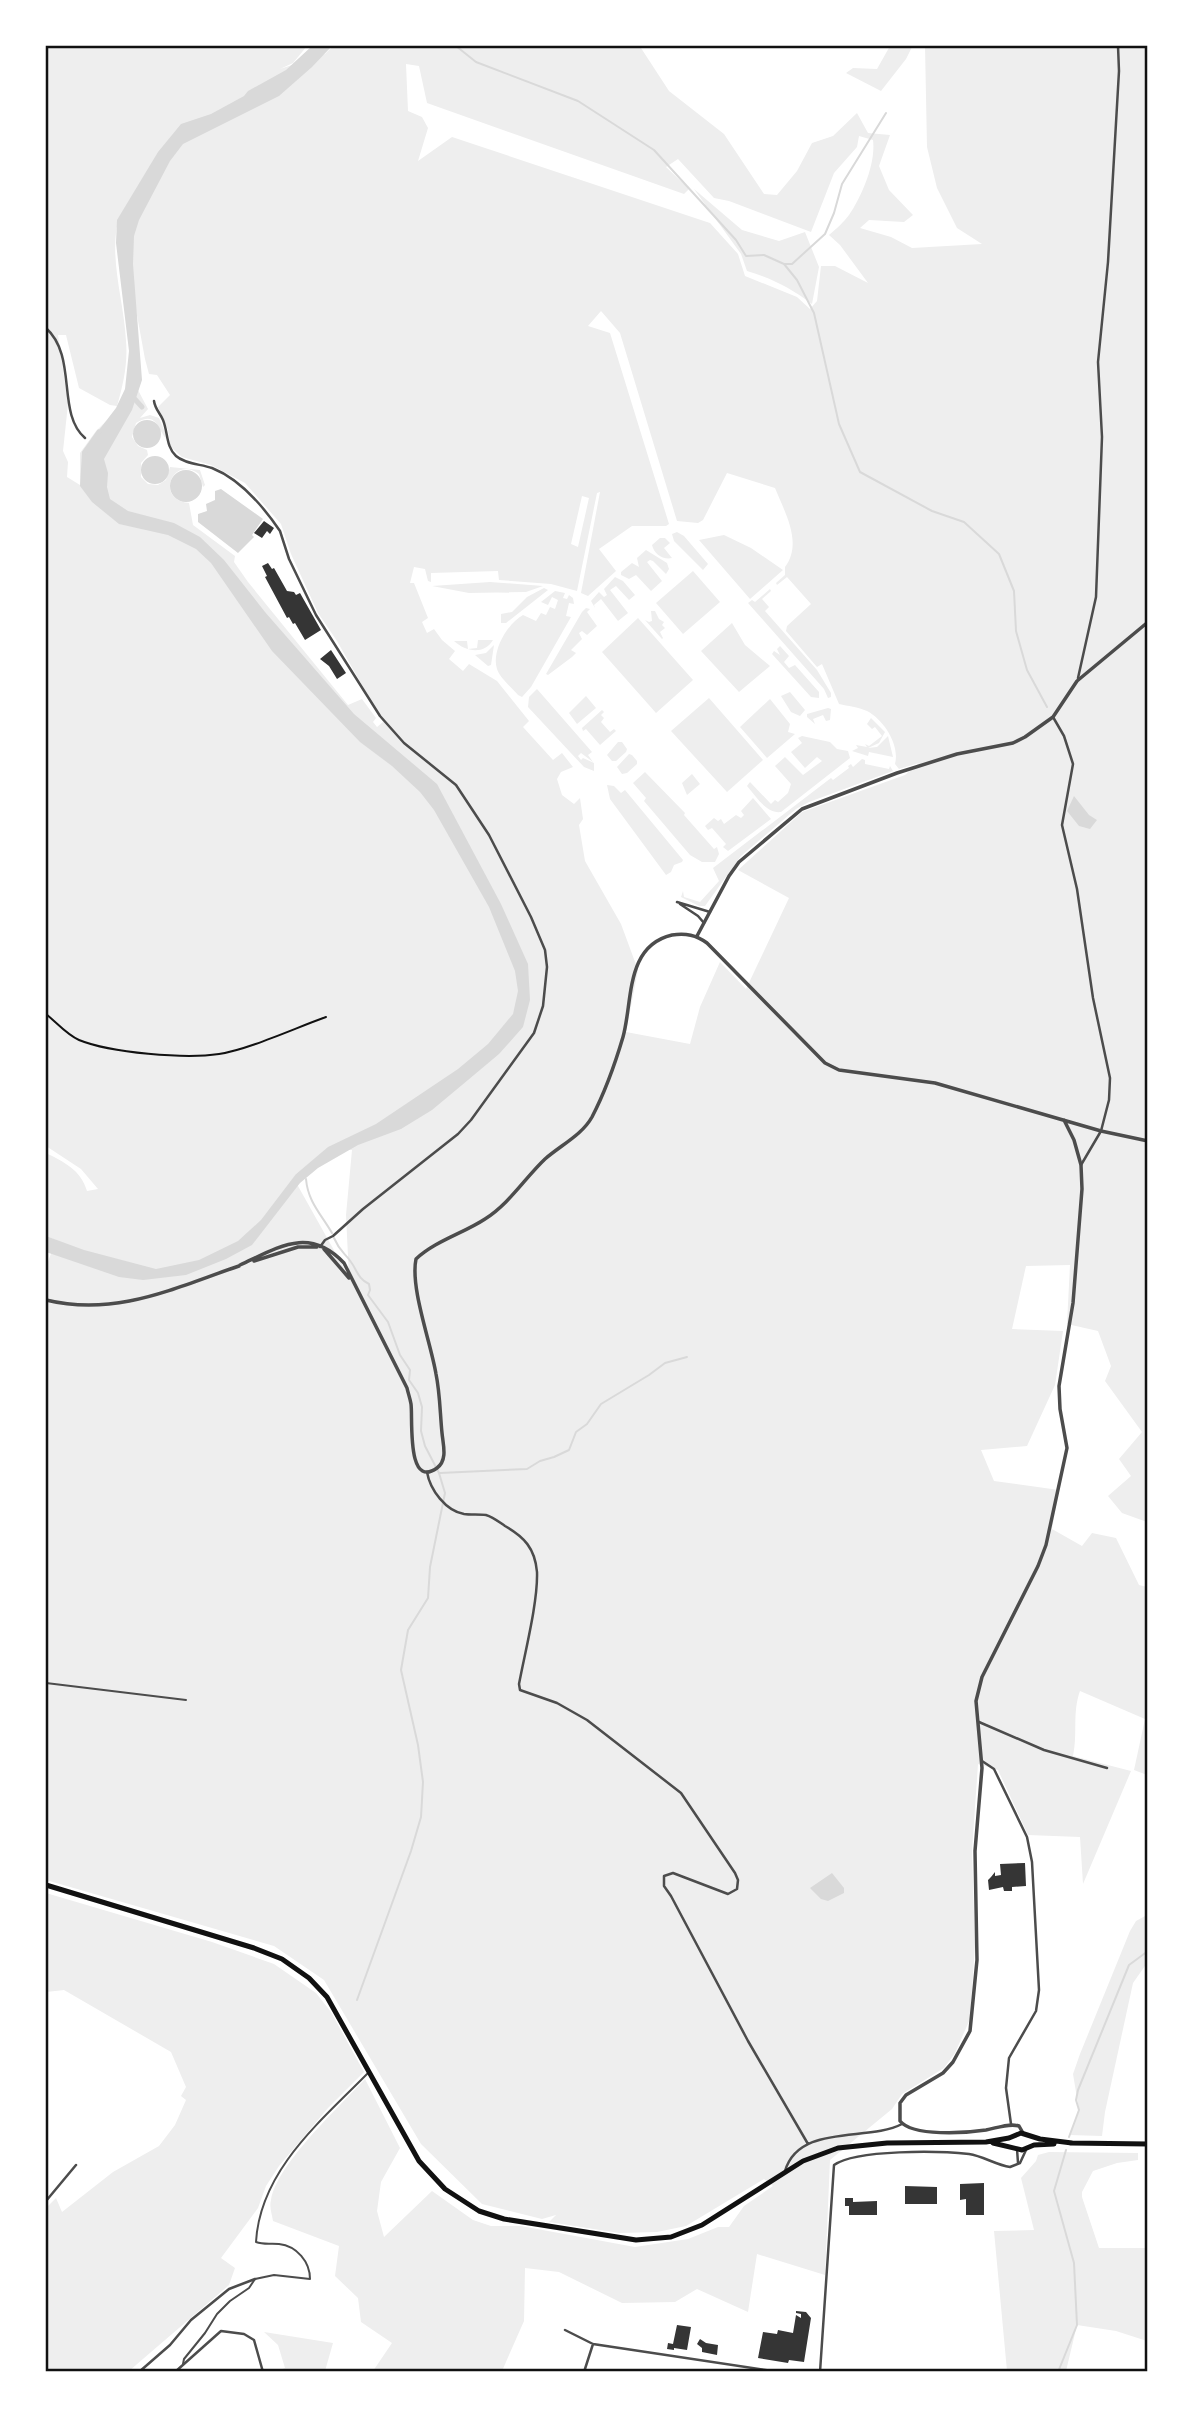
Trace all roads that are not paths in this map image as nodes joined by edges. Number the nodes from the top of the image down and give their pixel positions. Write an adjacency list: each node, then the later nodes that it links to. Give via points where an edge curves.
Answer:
1 (1118, 46): 6 (street, via 1109,250 1098,362 1102,437 1096,597)
2 (46, 328): 4 (street, via 59,347 72,417)
3 (154, 401): 15 (street, via 177,457 233,480 274,522 304,592 351,671 404,743 456,785 489,835 545,950 540,1020 489,1097 458,1134)
4 (85, 438)
5 (1147, 622): 6 (street)
6 (1077, 681): 7 (street)
7 (1052, 717): 8 (street, via 1013,743 957,754 802,808 738,862); 12 (street, via 1073,764 1063,832 1110,1078)
8 (710, 912): 9 (street); 9 (street, via 677,902)
9 (704, 923): 10 (street)
10 (697, 936): 11 (street, via 825,1063 839,1070 935,1083); 17 (street, via 663,938 640,957 624,1034 584,1128 486,1219 416,1259 415,1280 437,1375 444,1458)
11 (1064, 1120): 12 (street); 14 (street)
12 (1101, 1131): 13 (street); 14 (street)
13 (1147, 1141)
14 (1081, 1165): 20 (street, via 1070,1323 1059,1386 1067,1448 1045,1545 982,1677)
15 (320, 1247): 16 (street, via 298,1247 122,1304 96,1307); 17 (street, via 352,1281 407,1388 415,1461 422,1471)
16 (46, 1300)
17 (429, 1471): 31 (street, via 429,1482 445,1504 464,1514 490,1516 519,1534 533,1552 536,1589 520,1690 587,1720 681,1793 735,1873 737,1889 728,1894 673,1872 664,1876 664,1886)
18 (46, 1683): 19 (lane)
19 (186, 1700)
20 (977, 1722): 21 (street); 22 (street, via 1044,1750)
21 (982, 1761): 25 (street, via 975,1851 977,1961 970,2031 943,2073 900,2103); 26 (street, via 994,1769 1027,1837 1032,1862 1040,1990 1036,2011 1009,2058 1006,2088)
22 (1107, 1768)
23 (46, 1885): 24 (main road, via 282,1959 327,1997)
24 (369, 2072): 37 (main road, via 419,2161 445,2189 479,2211 504,2219 636,2240 671,2237 702,2225); 39 (lane, via 295,2149 265,2201 256,2242 297,2251 305,2259 310,2279 274,2275)
25 (902, 2124): 26 (street, via 920,2131 956,2131); 31 (street)
26 (1011, 2124): 27 (street); 28 (street)
27 (1026, 2134): 28 (main road); 30 (main road); 34 (main road)
28 (1015, 2135): 29 (main road); 33 (main road)
29 (986, 2142): 33 (main road); 37 (main road, via 838,2148)
30 (1072, 2143): 32 (main road); 34 (main road)
31 (808, 2144): 37 (street, via 788,2162)
32 (1147, 2144)
33 (1016, 2148): 34 (main road); 36 (street)
34 (1027, 2148): 36 (street)
35 (76, 2165): 38 (street)
36 (1017, 2165): 48 (street, via 1007,2167 971,2154 907,2153 853,2158 834,2165)
37 (785, 2172)
38 (46, 2201)
39 (255, 2279): 42 (lane, via 217,2314); 43 (street, via 229,2289)
40 (565, 2330): 41 (street)
41 (593, 2344): 46 (street); 47 (street)
42 (183, 2364): 44 (street); 45 (street, via 221,2331 254,2340)
43 (139, 2371)
44 (175, 2371)
45 (263, 2371)
46 (584, 2371)
47 (779, 2371)
48 (820, 2371)

